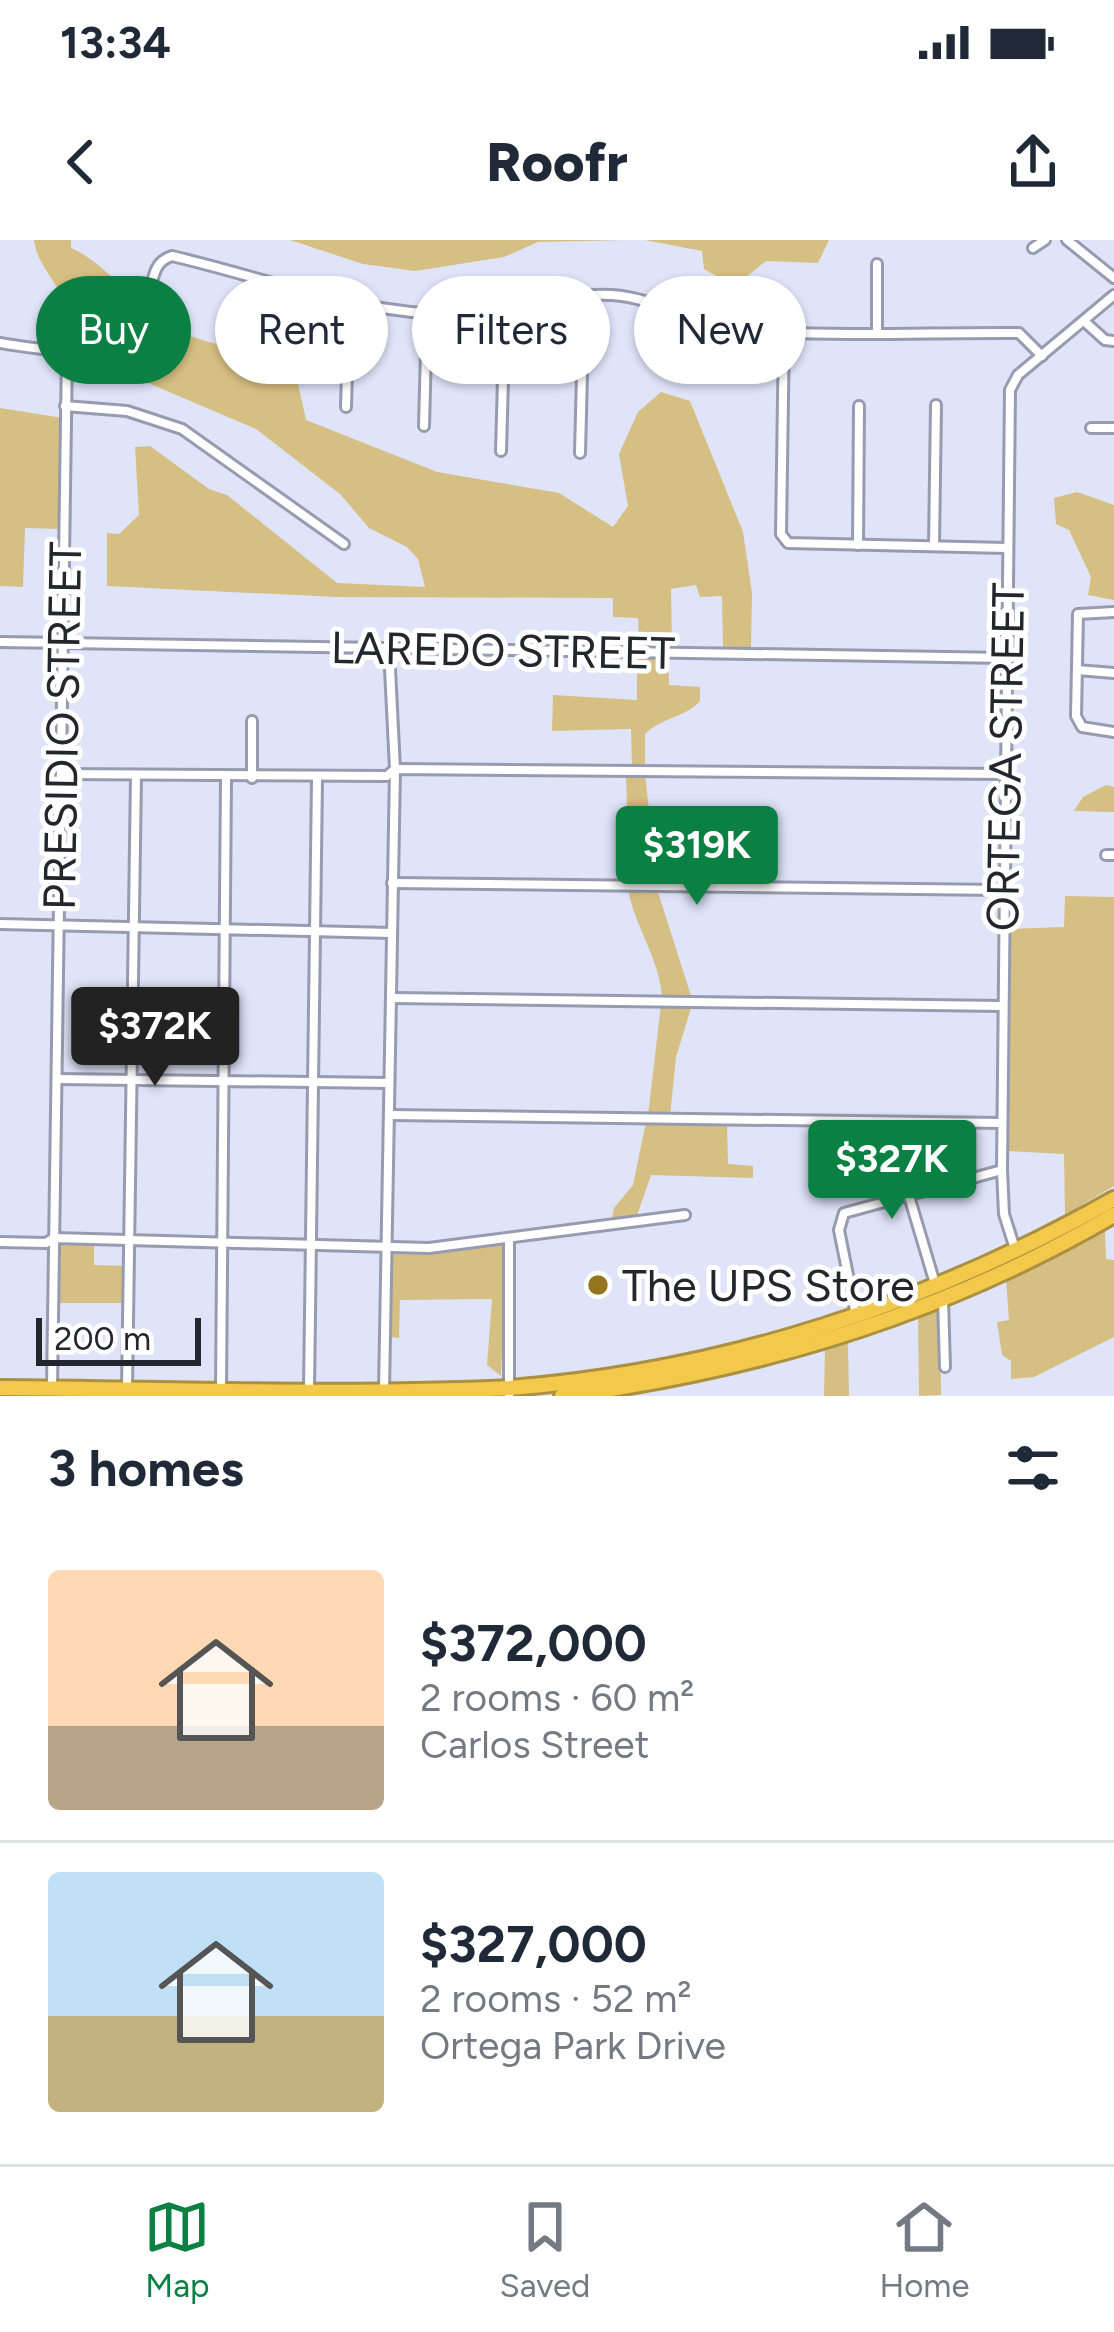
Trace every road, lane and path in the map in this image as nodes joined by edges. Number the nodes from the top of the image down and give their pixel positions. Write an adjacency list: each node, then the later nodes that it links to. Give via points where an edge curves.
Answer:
1 (1045, 240): 3 (street)
2 (1067, 240): 7 (street)
3 (1033, 248)
4 (877, 264): 11 (street)
5 (153, 276): 6 (street, via 172,256)
6 (246, 276)
7 (1114, 278)
8 (1114, 295): 9 (street, ORTEGA STREET)
9 (1084, 321): 12 (street); 15 (street, ORTEGA STREET)
10 (806, 330): 11 (street)
11 (877, 331): 15 (street, via 1019,333)
12 (1114, 341)
13 (0, 343): 14 (street)
14 (36, 348)
15 (1042, 356): 34 (street, ORTEGA STREET, via 1010,385)
16 (66, 384): 23 (street, PRESIDIO STREET)
17 (347, 384): 25 (street)
18 (425, 384): 26 (street)
19 (503, 384): 29 (street)
20 (582, 384): 30 (street)
21 (783, 384): 32 (street, via 781,534 792,544)
22 (936, 405): 33 (street)
23 (65, 406): 31 (street, via 128,411 182,429); 37 (street, PRESIDIO STREET)
24 (860, 406): 32 (street)
25 (346, 407)
26 (424, 426)
27 (1091, 428): 28 (street)
28 (1114, 428)
29 (502, 451)
30 (580, 454)
31 (344, 544)
32 (858, 545): 33 (street)
33 (934, 546): 34 (street)
34 (1007, 548): 39 (street, ORTEGA STREET)
35 (1114, 612): 40 (street, via 1078,614)
36 (0, 642): 37 (street, LAREDO STREET)
37 (62, 643): 38 (street, LAREDO STREET); 45 (street, PRESIDIO STREET)
38 (389, 649): 39 (street, LAREDO STREET); 44 (street)
39 (1006, 658): 46 (street, ORTEGA STREET)
40 (1077, 670): 41 (street); 43 (street, via 1079,725)
41 (1114, 673)
42 (252, 721): 49 (street)
43 (1114, 732)
44 (395, 769): 46 (street); 50 (street, via 387,776); 51 (street)
45 (62, 774): 47 (street); 54 (street, PRESIDIO STREET)
46 (1005, 774): 52 (street, ORTEGA STREET)
47 (136, 776): 48 (street); 55 (street)
48 (226, 778): 49 (street); 56 (street)
49 (252, 778): 50 (street)
50 (316, 778): 57 (street)
51 (392, 884): 52 (street); 58 (street)
52 (1003, 890): 60 (street, ORTEGA STREET)
53 (0, 924): 54 (street)
54 (60, 925): 55 (street); 61 (street, PRESIDIO STREET)
55 (135, 926): 56 (street); 62 (street)
56 (225, 929): 57 (street); 63 (street)
57 (316, 932): 58 (street); 64 (street)
58 (392, 933): 59 (street)
59 (392, 998): 60 (street); 65 (street)
60 (1003, 1006): 67 (street, ORTEGA STREET)
61 (57, 1079): 62 (street); 73 (street, PRESIDIO STREET)
62 (133, 1080): 63 (street); 74 (street)
63 (224, 1081): 64 (street); 77 (street)
64 (313, 1082): 65 (street); 78 (street)
65 (389, 1083): 66 (street)
66 (390, 1115): 67 (street); 79 (street)
67 (1002, 1123): 68 (street, ORTEGA STREET)
68 (1002, 1170): 69 (street); 80 (street, ORTEGA STREET, via 1004,1214)
69 (909, 1196): 81 (street); 82 (street, via 841,1218)
70 (1114, 1199): 80 (highway)
71 (685, 1214): 75 (street)
72 (1114, 1215): 80 (highway)
73 (54, 1238): 74 (street); 76 (street); 88 (street, PRESIDIO STREET)
74 (131, 1240): 77 (street); 92 (street)
75 (508, 1240): 79 (street); 91 (street)
76 (0, 1241)
77 (220, 1243): 78 (street); 89 (street)
78 (311, 1246): 79 (street); 90 (street)
79 (387, 1248): 93 (street)
80 (1020, 1257): 81 (highway)
81 (940, 1293): 82 (highway); 85 (highway); 86 (street)
82 (856, 1317): 83 (highway)
83 (775, 1341): 84 (highway); 85 (highway)
84 (745, 1356): 85 (highway); 91 (highway); 94 (highway)
85 (768, 1358)
86 (945, 1367)
87 (0, 1385): 88 (highway)
88 (52, 1388): 92 (highway)
89 (221, 1390): 90 (highway); 92 (highway)
90 (309, 1392): 93 (highway)
91 (509, 1392): 93 (highway)
92 (126, 1393)
93 (384, 1393)
94 (562, 1396)

